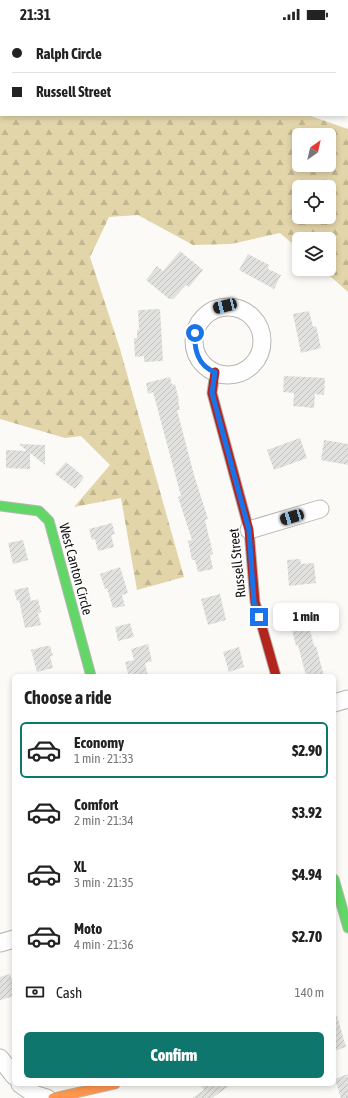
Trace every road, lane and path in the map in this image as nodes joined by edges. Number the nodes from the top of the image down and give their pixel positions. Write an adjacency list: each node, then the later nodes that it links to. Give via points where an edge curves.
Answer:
1 (215, 372): 1 (street, via 234,375 255,363 261,353 261,329 246,311 225,306 214,309 199,323 194,344 197,354 203,364); 4 (street, Russell Street, via 212,393)
2 (0, 506): 5 (street, West Canton Circle, via 39,511 49,521)
3 (320, 509): 4 (street)
4 (249, 530): 6 (street, Russell Street, via 254,602)
5 (90, 674)
6 (275, 674)
7 (348, 699): 8 (street)
8 (336, 702)
9 (336, 886): 10 (street)
10 (348, 928)
11 (12, 940): 12 (street)
12 (0, 943)
13 (0, 1058): 14 (street)
14 (12, 1073)
15 (22, 1086): 17 (street, via 29,1092)
16 (106, 1086): 18 (street)
17 (47, 1098)
18 (53, 1098)

